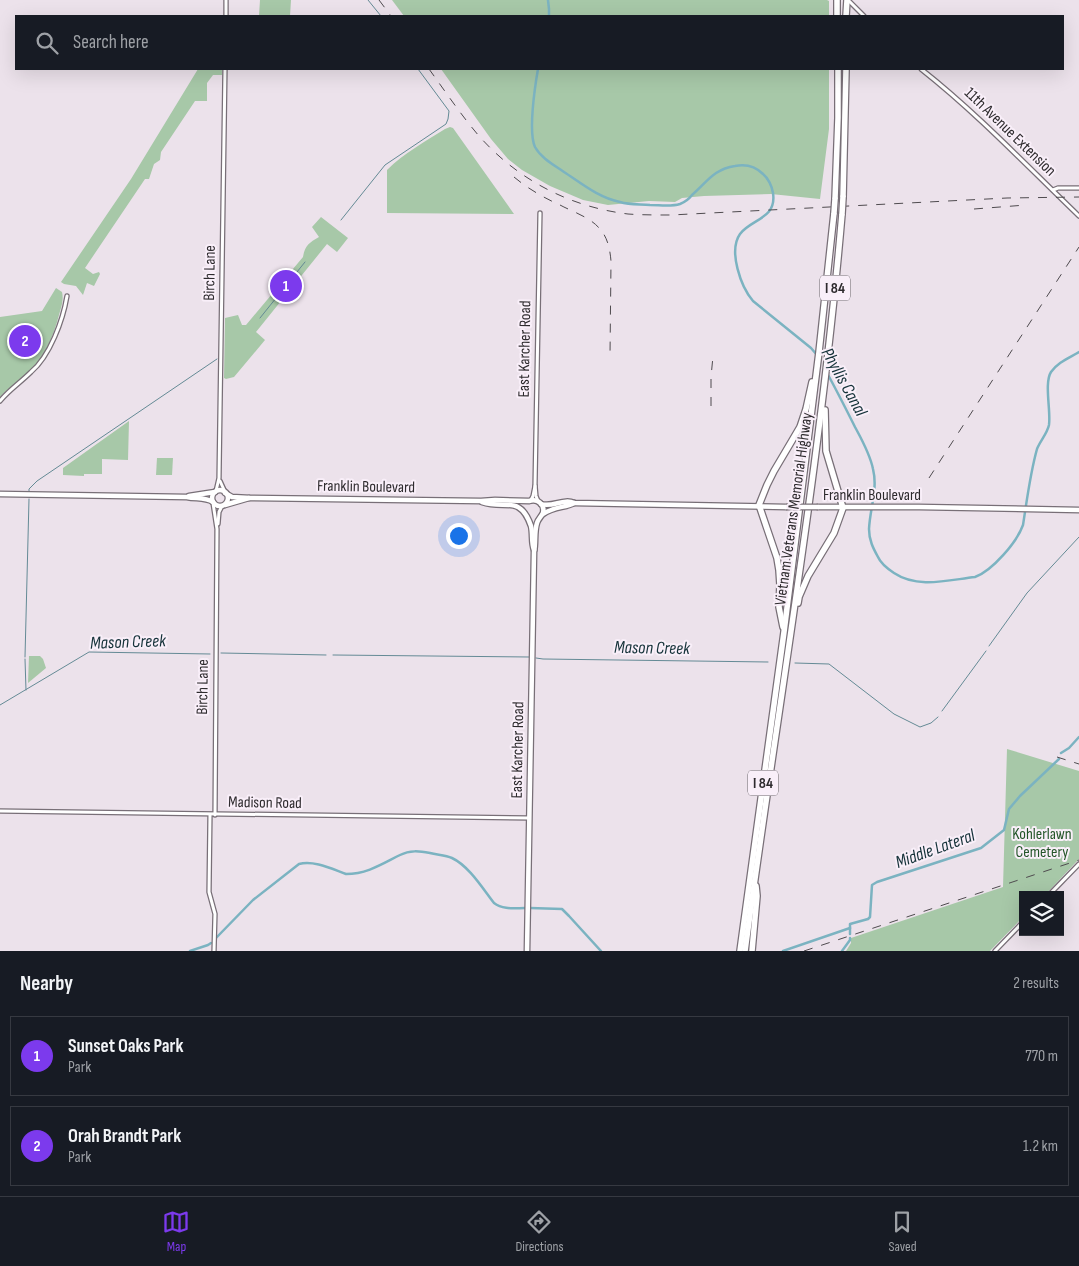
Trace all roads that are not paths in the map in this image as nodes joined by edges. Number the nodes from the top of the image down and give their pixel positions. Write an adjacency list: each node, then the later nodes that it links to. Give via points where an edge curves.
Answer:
1 (226, 0): 4 (street)
2 (837, 0): 5 (highway)
3 (847, 0): 6 (highway); 7 (street)
4 (226, 15)
5 (837, 15)
6 (846, 15)
7 (863, 15)
8 (225, 70): 22 (street, Birch Lane)
9 (838, 70): 19 (highway, I 84, bridge, via 834,213)
10 (846, 70): 20 (highway, Vietnam Veterans Memorial Highway / I 84, bridge, via 842,214)
11 (923, 70): 13 (street, 11th Avenue Extension, via 958,99)
12 (1079, 188): 13 (street)
13 (1052, 190): 15 (street, 11th Avenue Extension)
14 (540, 213): 23 (street, East Karcher Road)
15 (1079, 216)
16 (67, 296): 18 (street)
17 (71, 298): 18 (street)
18 (66, 303): 21 (street, via 44,358)
19 (816, 363): 35 (highway, via 800,427 774,470); 43 (highway, Vietnam Veterans Memorial Highway / I 84)
20 (826, 377): 36 (highway, via 826,451); 44 (highway, Vietnam Veterans Memorial Highway / I 84)
21 (0, 401)
22 (219, 478): 24 (street, Birch Lane); 25 (street, Birch Lane)
23 (535, 485): 30 (street); 32 (street)
24 (216, 491): 25 (main road); 27 (main road); 31 (main road)
25 (225, 493): 28 (main road, Franklin Boulevard, via 232,497); 34 (main road, via 227,500)
26 (0, 494): 27 (main road)
27 (187, 497): 31 (main road, via 207,499)
28 (250, 498): 29 (main road, Franklin Boulevard); 34 (main road, Franklin Boulevard)
29 (481, 501): 30 (main road, Franklin Boulevard); 39 (main road, Franklin Boulevard, via 514,506)
30 (530, 501): 32 (main road); 39 (main road, via 525,507)
31 (213, 503): 34 (main road); 41 (street, Birch Lane)
32 (540, 503): 33 (main road, Franklin Boulevard, via 547,506); 38 (main road, via 544,508)
33 (574, 503): 35 (main road, Franklin Boulevard); 38 (main road, Franklin Boulevard)
34 (223, 505): 41 (street, Birch Lane)
35 (759, 505): 36 (main road, Franklin Boulevard, bridge); 43 (highway, via 779,570 779,607)
36 (843, 508): 37 (main road, Franklin Boulevard); 44 (highway, via 834,533 808,576 800,597)
37 (1079, 510)
38 (543, 514): 40 (main road)
39 (526, 515): 40 (main road); 42 (main road, via 532,530)
40 (538, 520): 42 (main road)
41 (217, 529): 46 (street, Birch Lane)
42 (534, 550): 47 (main road, East Karcher Road)
43 (784, 632): 54 (highway, Vietnam Veterans Memorial Highway / I 84)
44 (785, 671): 49 (highway, Vietnam Veterans Memorial Highway / I 84)
45 (0, 812): 46 (street, Madison Road)
46 (213, 815): 47 (street, Madison Road); 52 (street, Birch Lane, via 210,892 215,914)
47 (529, 818): 53 (main road, East Karcher Road)
48 (1079, 864): 50 (street)
49 (754, 879): 55 (highway, Vietnam Veterans Memorial Highway / I 84); 56 (highway, via 757,896)
50 (1053, 891)
51 (1019, 926): 57 (street)
52 (214, 951)
53 (527, 951)
54 (738, 951)
55 (745, 951)
56 (752, 951)
57 (995, 951)

